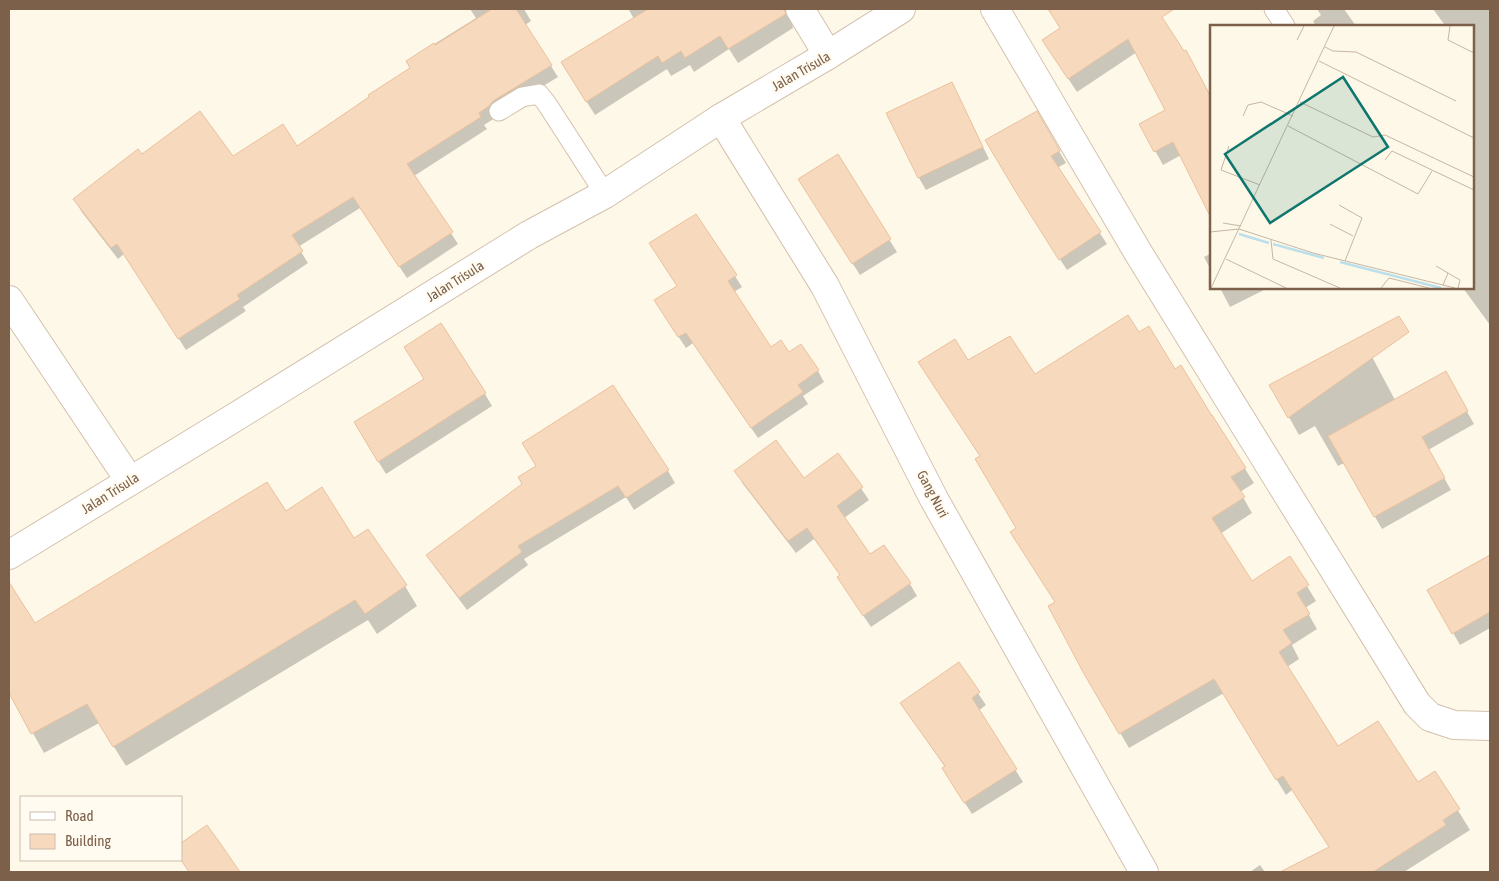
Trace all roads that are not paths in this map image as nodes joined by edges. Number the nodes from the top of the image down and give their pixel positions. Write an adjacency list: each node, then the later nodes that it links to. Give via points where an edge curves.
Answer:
1 (800, 9): 6 (street)
2 (902, 9): 6 (street, Jalan Trisula)
3 (995, 9): 13 (street, via 1139,254 1417,704 1430,717 1454,725)
4 (1274, 9): 5 (lane)
5 (1284, 25)
6 (828, 55): 8 (street, Jalan Trisula)
7 (499, 111): 9 (lane, via 522,97 539,94)
8 (721, 118): 9 (street, Jalan Trisula); 14 (street, Gang Nuri, via 825,286 934,498)
9 (605, 194): 11 (street, Jalan Trisula, via 529,235)
10 (9, 300): 11 (street)
11 (130, 481): 12 (street, Jalan Trisula)
12 (9, 556)
13 (1490, 726)
14 (1144, 872)

